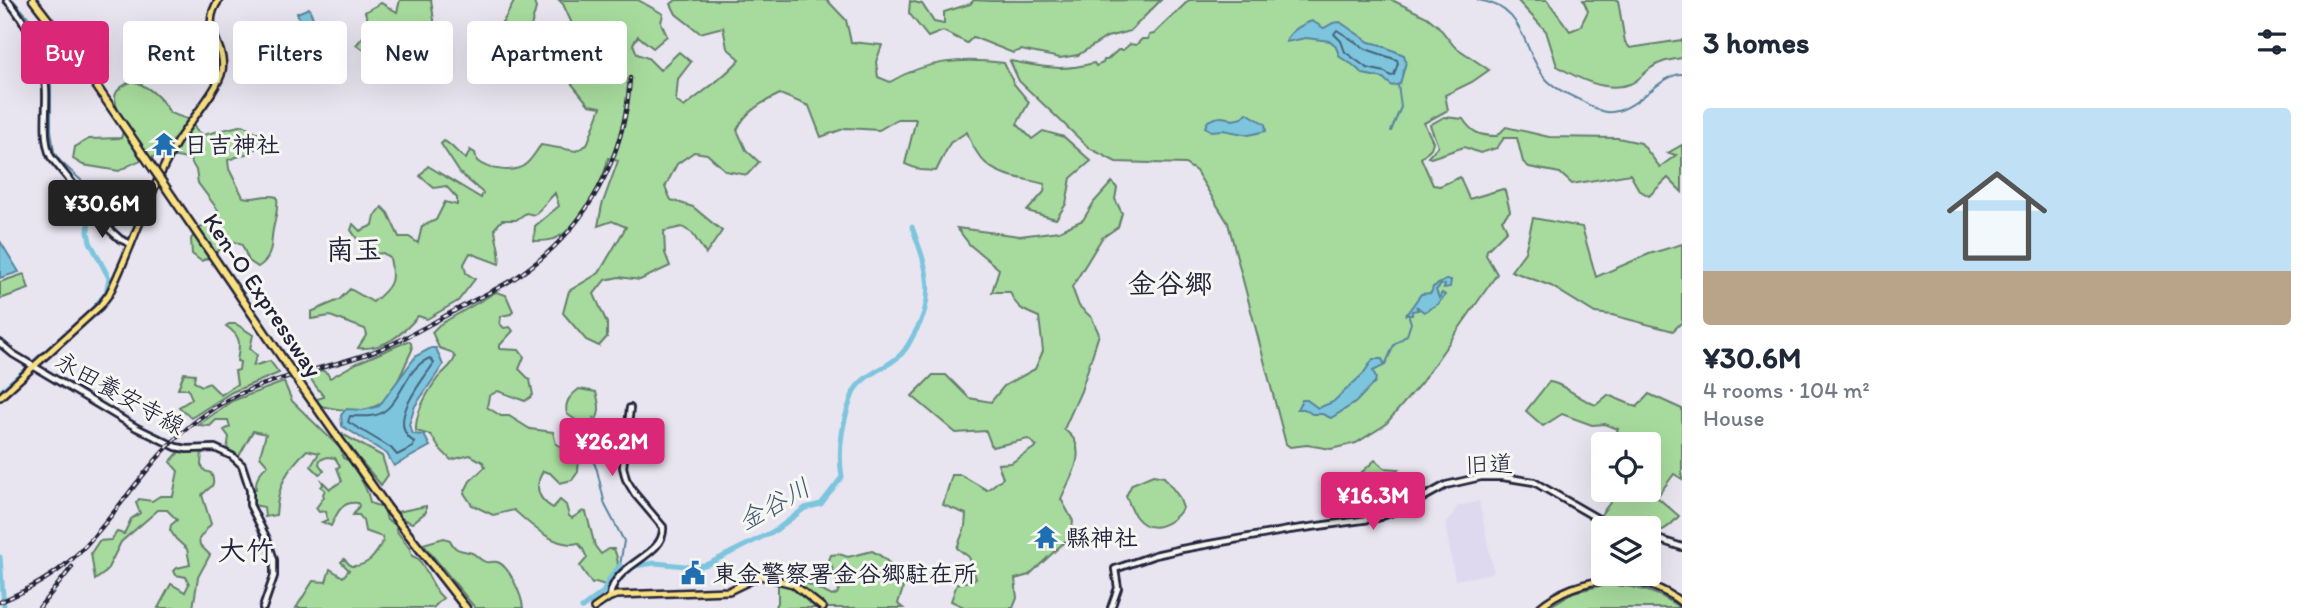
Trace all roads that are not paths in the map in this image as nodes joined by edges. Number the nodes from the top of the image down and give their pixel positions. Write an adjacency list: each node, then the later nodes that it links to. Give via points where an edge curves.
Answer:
1 (7, 0): 4 (street, via 25,22 44,76 48,151 116,236)
2 (33, 0): 15 (highway, Ken-O Expressway, bridge, via 381,498)
3 (219, 0): 4 (main road, via 211,20 222,58 221,75 176,144)
4 (131, 244): 6 (main road, via 107,297)
5 (0, 343): 6 (street, 永田養安寺線)
6 (34, 366): 7 (main road); 14 (street, 永田養安寺線, via 176,447 215,448 242,465 250,505 274,560 274,576)
7 (0, 397)
8 (630, 408): 12 (street, via 624,474 663,527 663,535 659,544 616,579)
9 (1593, 516): 18 (street, 旧道, via 1534,482 1481,477 1446,485 1377,518 1182,549 1115,569 1118,588)
10 (1661, 540): 11 (street)
11 (1682, 547)
12 (610, 597): 16 (main road); 17 (main road, via 729,591 760,576 793,584)
13 (1682, 603): 19 (main road, via 1639,583 1606,581 1573,587)
14 (263, 608)
15 (466, 608)
16 (594, 608)
17 (823, 608)
18 (1111, 608)
19 (1539, 608)

